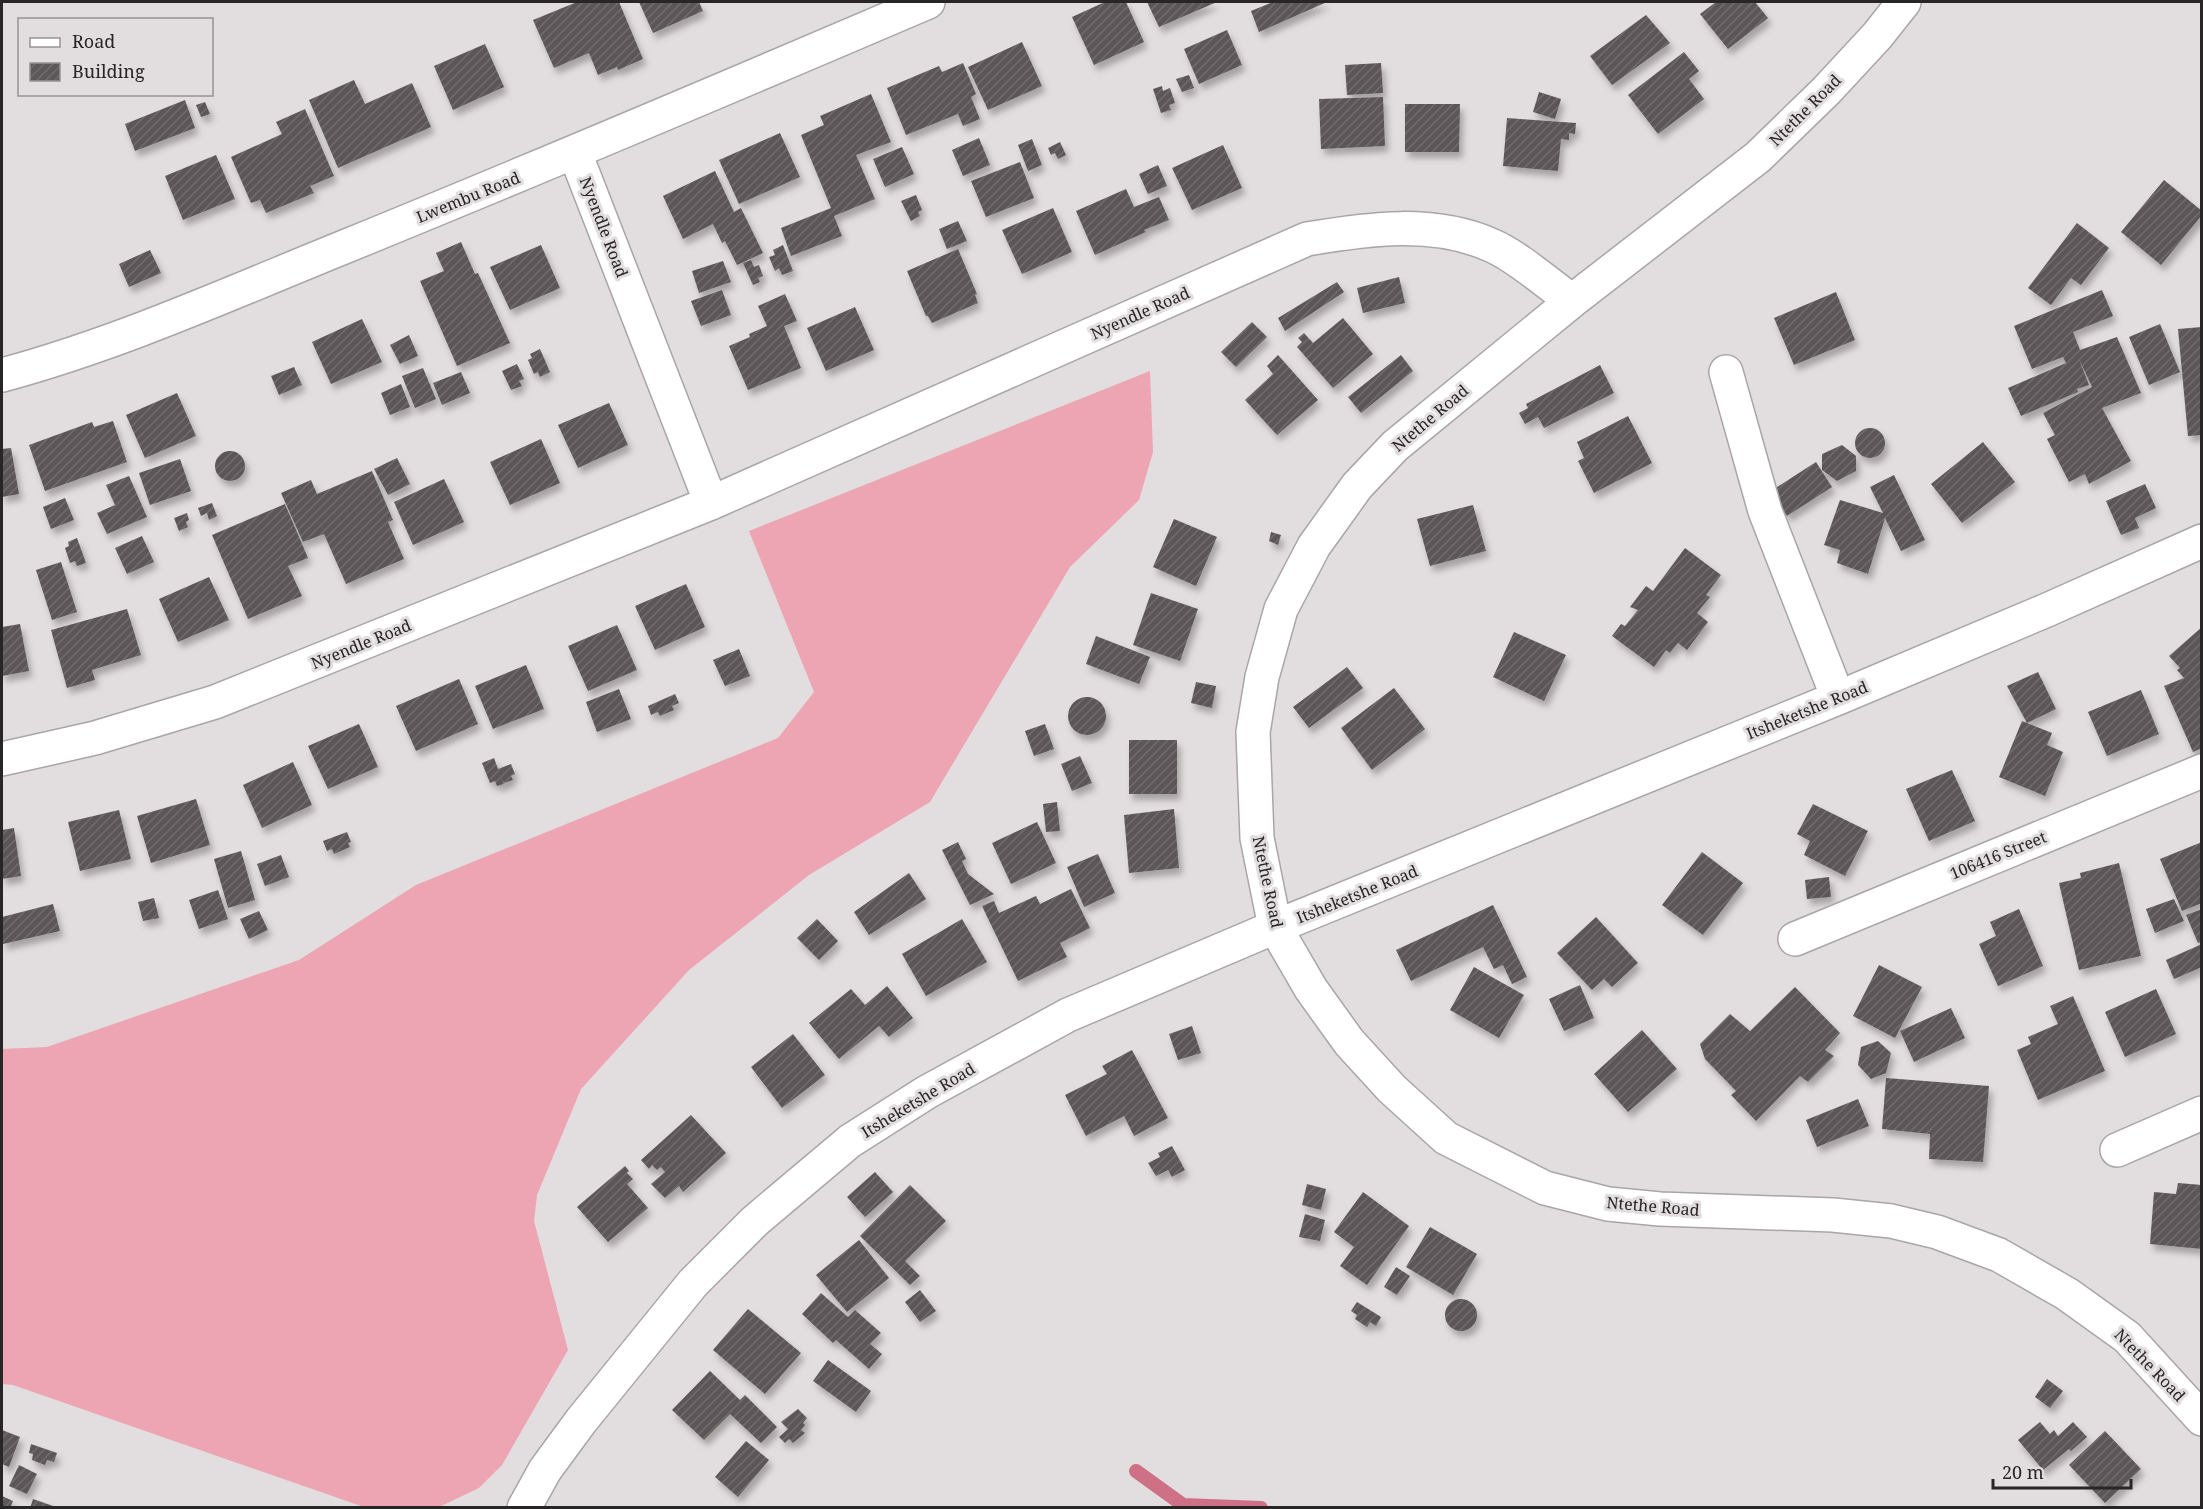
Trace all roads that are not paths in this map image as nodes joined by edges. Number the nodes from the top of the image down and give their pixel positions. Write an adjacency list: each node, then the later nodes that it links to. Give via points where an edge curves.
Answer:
1 (928, 2): 3 (street, Lwembu Road)
2 (1904, 2): 4 (street, Ntethe Road, via 1826,91 1758,157)
3 (575, 153): 6 (street, Lwembu Road, via 148,326); 7 (street, Nyendle Road)
4 (1572, 301): 7 (street, Nyendle Road, via 1494,246 1447,232 1404,228 1307,239); 12 (street, Ntethe Road, via 1395,446 1364,478 1314,546 1281,609 1262,677 1253,732 1257,838)
5 (1726, 372): 9 (street, via 1765,511)
6 (2, 375)
7 (711, 503): 10 (street, Nyendle Road, via 215,702 95,738)
8 (2202, 542): 9 (street, Itsheketshe Road)
9 (1838, 698): 12 (street, Itsheketshe Road)
10 (2, 759)
11 (2202, 771): 13 (street, 106416 Street)
12 (1275, 927): 16 (street, Ntethe Road, via 1311,989 1349,1042 1392,1089 1446,1138 1545,1188 1608,1204 1892,1221 1937,1232 1999,1255 2067,1294 2127,1337); 17 (street, Itsheketshe Road, via 1068,1015 927,1092 850,1141 755,1221 693,1283 581,1421 545,1470)
13 (1795, 939)
14 (2202, 1113): 15 (street)
15 (2116, 1150)
16 (2202, 1419)
17 (524, 1508)

